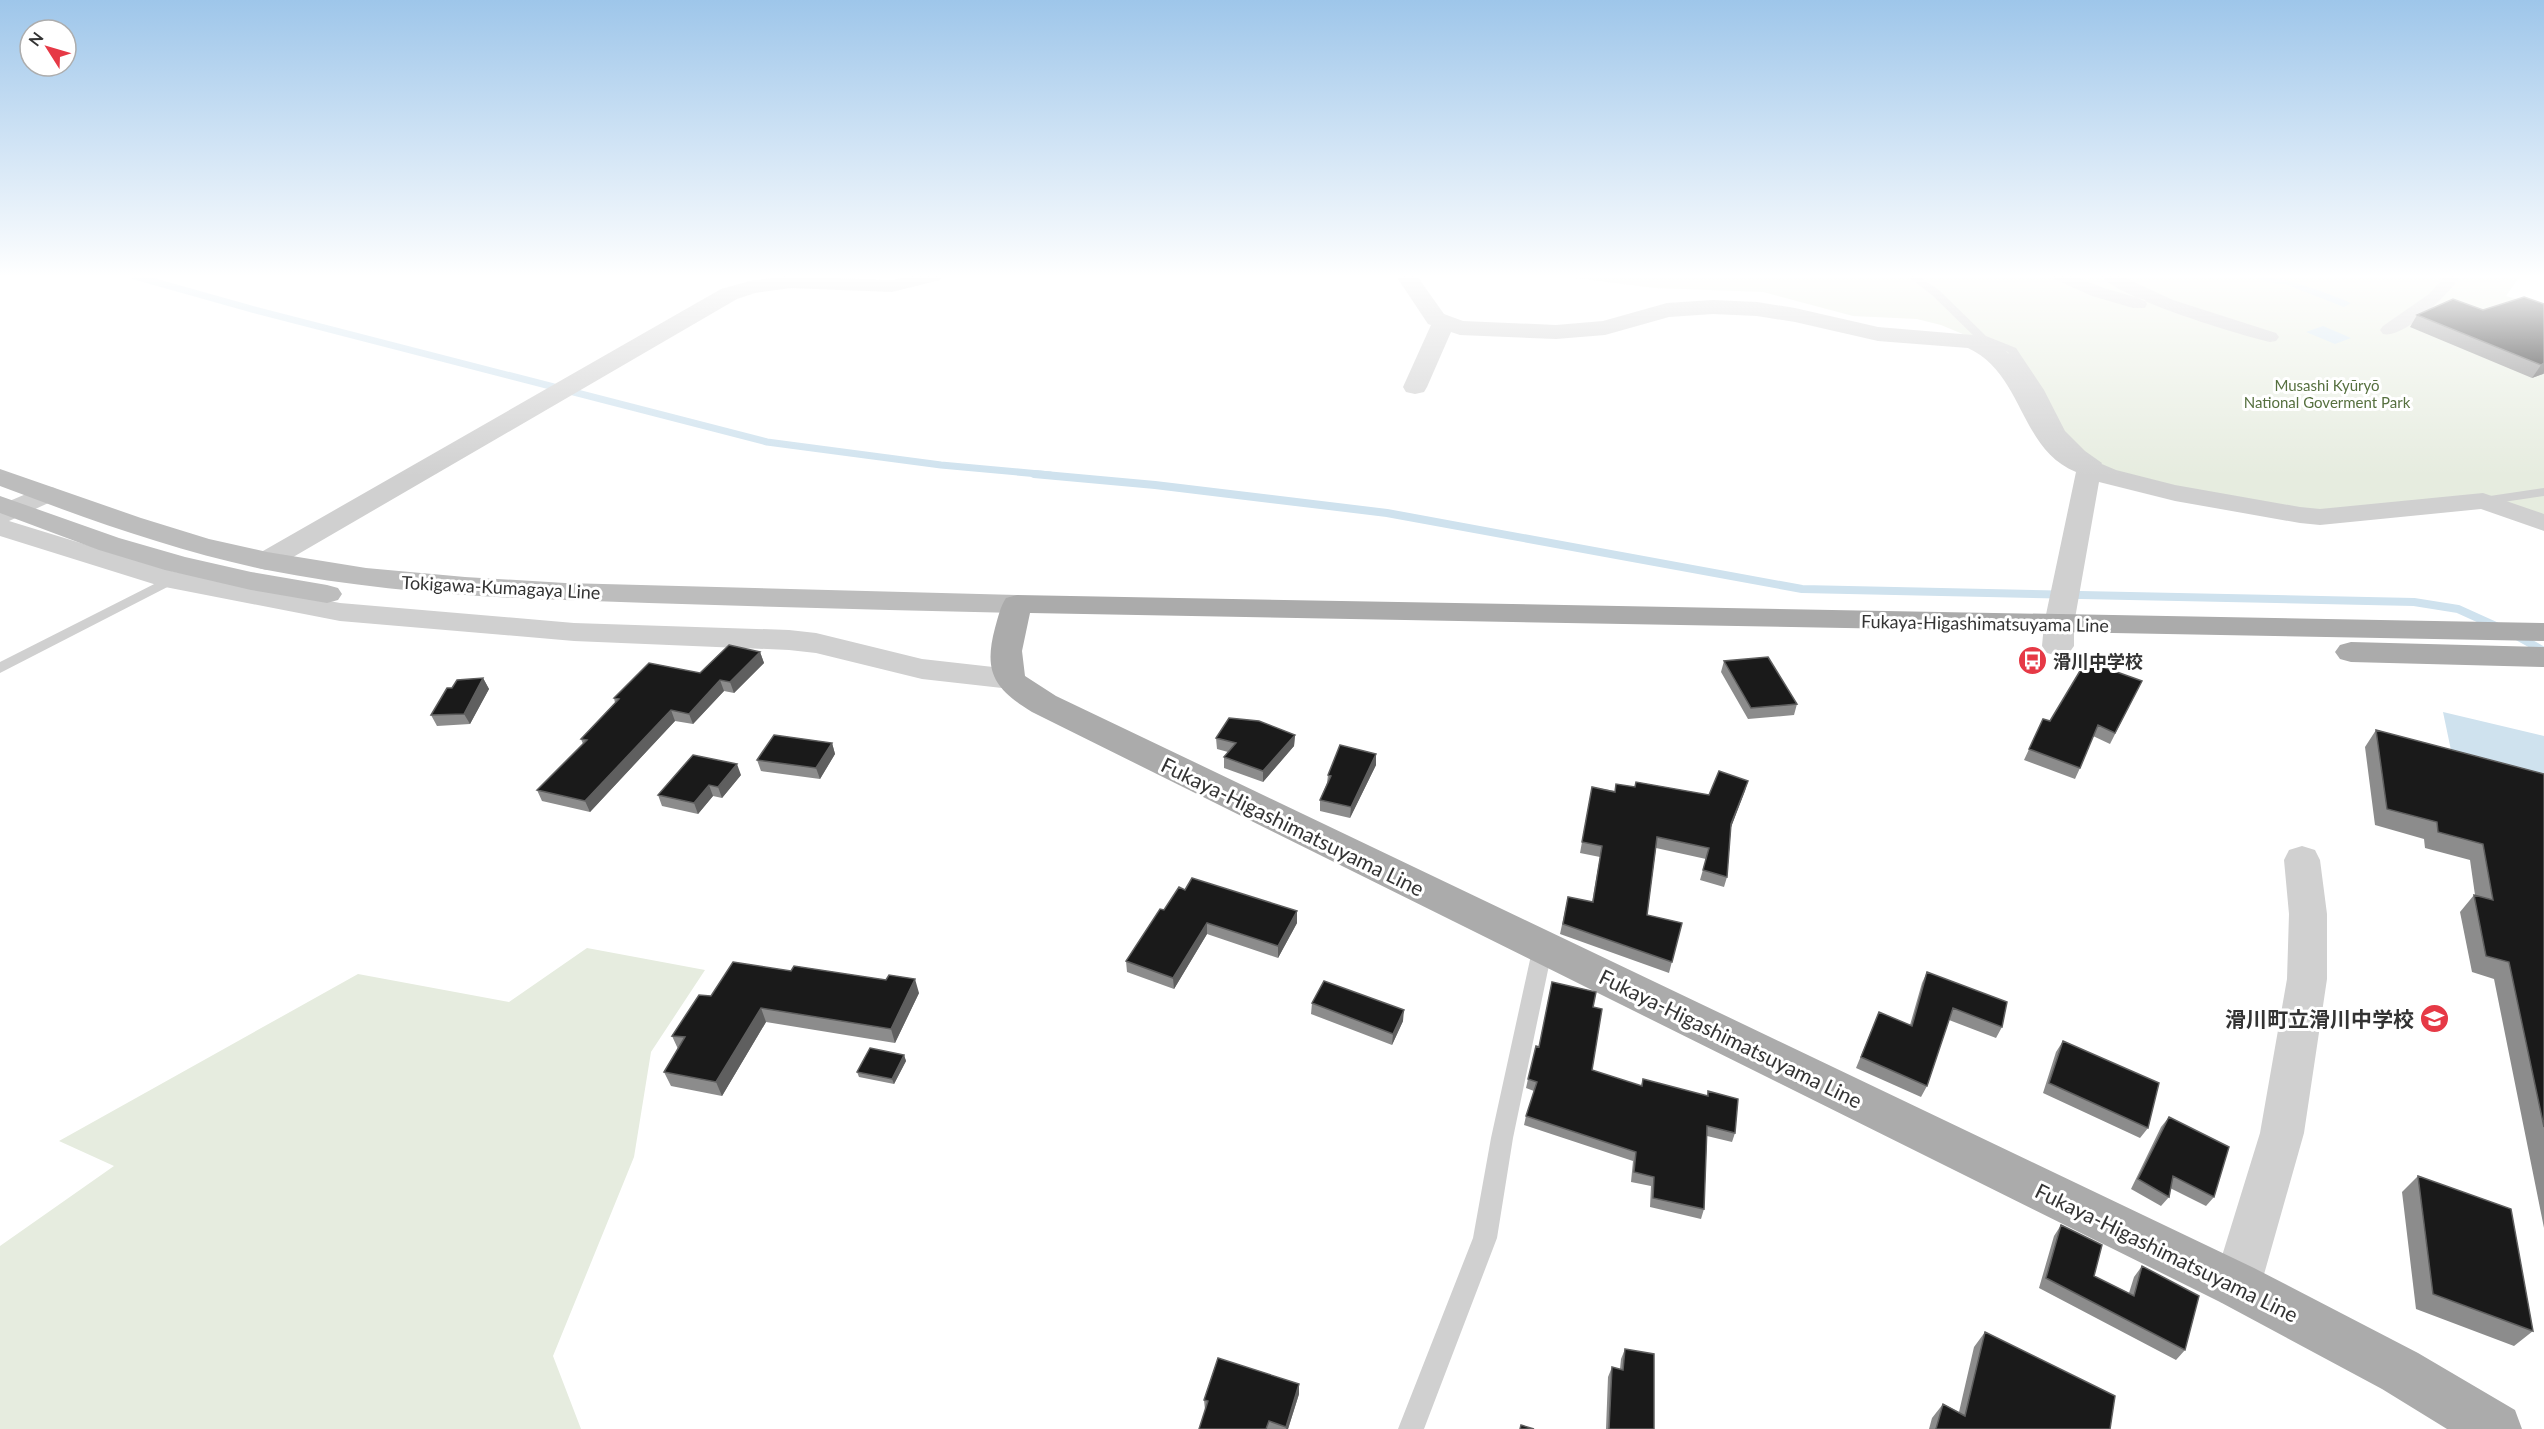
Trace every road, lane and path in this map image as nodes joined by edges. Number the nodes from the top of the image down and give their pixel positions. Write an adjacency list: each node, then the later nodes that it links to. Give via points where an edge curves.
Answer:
1 (645, 343): 14 (street)
2 (1435, 343): 5 (street)
3 (1975, 343): 6 (street, via 1997,354 2023,387 2037,420 2062,454)
4 (1994, 343): 8 (lane, via 2012,350 2059,433 2080,454)
5 (1415, 387)
6 (2090, 470): 8 (street); 16 (street)
7 (0, 477): 10 (main road, Tokigawa-Kumagaya Line)
8 (2122, 479): 11 (street, via 2213,500 2320,517)
9 (2544, 492): 11 (lane)
10 (45, 494): 12 (street); 14 (main road, Tokigawa-Kumagaya Line, via 156,532)
11 (2483, 501): 13 (street)
12 (3, 514): 15 (street)
13 (2544, 523)
14 (266, 561): 17 (main road, Tokigawa-Kumagaya Line, via 379,579 462,586)
15 (181, 574): 17 (main road, Tokigawa-Kumagaya Line, via 447,607 689,618); 19 (lane); 20 (street, via 340,612 574,632 789,640 922,669)
16 (2062, 614): 17 (main road, Fukaya-Higashimatsuyama Line); 18 (main road, Fukaya-Higashimatsuyama Line); 18 (main road, Fukaya-Higashimatsuyama Line, via 2487,631)
17 (1015, 615): 20 (main road, via 1007,647)
18 (2539, 644)
19 (0, 668)
20 (1011, 679): 22 (main road, Fukaya-Higashimatsuyama Line, via 1044,704)
21 (2302, 860): 23 (street, via 2308,914 2307,979 2282,1133)
22 (1543, 946): 23 (main road, Fukaya-Higashimatsuyama Line); 24 (lane, via 1485,1238)
23 (2237, 1285): 25 (main road, Fukaya-Higashimatsuyama Line, via 2400,1371)
24 (1411, 1429)
25 (2496, 1429)

